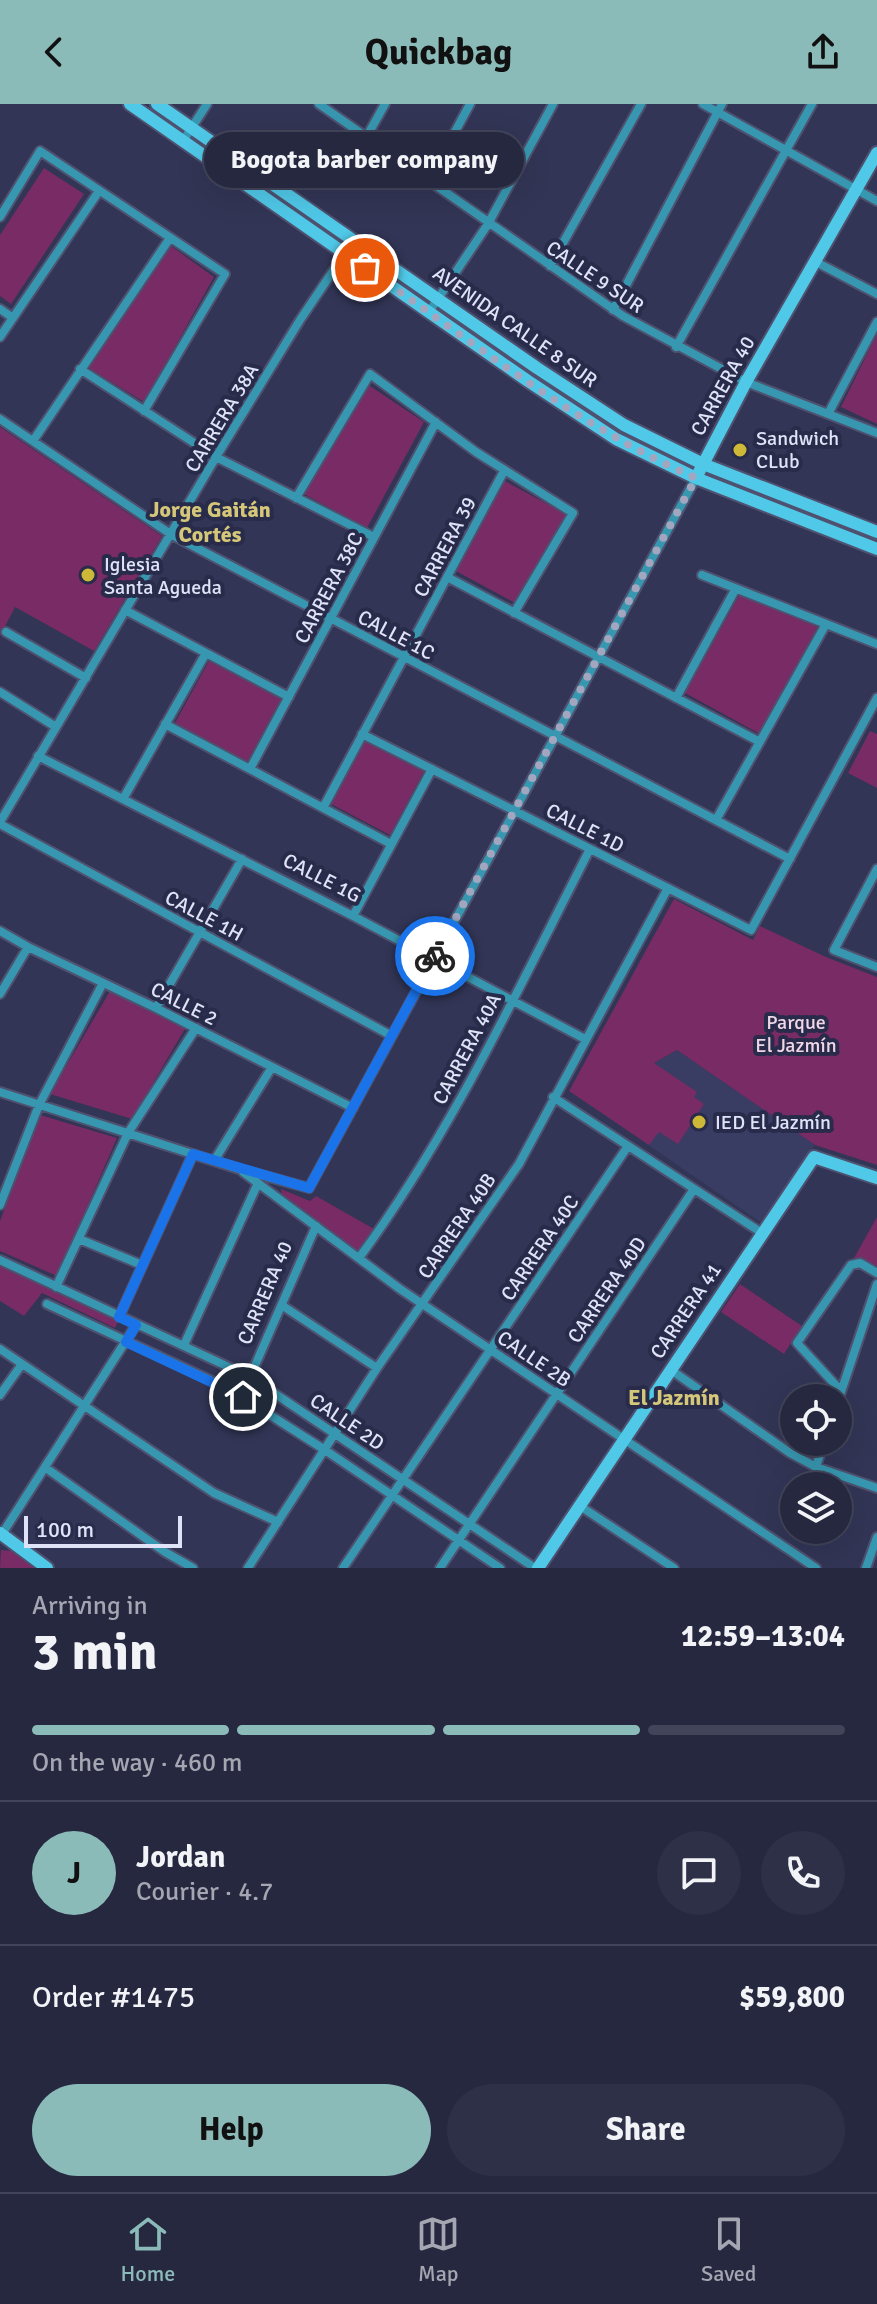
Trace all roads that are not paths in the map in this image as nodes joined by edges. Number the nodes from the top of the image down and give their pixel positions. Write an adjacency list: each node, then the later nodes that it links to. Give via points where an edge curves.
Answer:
1 (130, 104): 14 (main road, AVENIDA CALLE 8 SUR)
2 (157, 104): 12 (main road, AVENIDA CALLE 8 SUR)
3 (207, 104): 12 (street)
4 (319, 104): 13 (street, CALLE 9 SUR)
5 (385, 104): 13 (street)
6 (470, 104): 17 (street)
7 (553, 104): 22 (street)
8 (641, 104): 27 (street)
9 (703, 104): 11 (street)
10 (812, 104): 15 (street)
11 (720, 108): 15 (street); 31 (street)
12 (191, 128): 14 (street); 24 (main road, AVENIDA CALLE 8 SUR)
13 (367, 136): 17 (street, CALLE 9 SUR)
14 (183, 141): 25 (main road, AVENIDA CALLE 8 SUR)
15 (785, 151): 18 (street); 36 (street)
16 (877, 153): 18 (main road, CARRERA 40)
17 (429, 180): 22 (street, CALLE 9 SUR)
18 (857, 189): 20 (street); 26 (main road, CARRERA 40)
19 (99, 191): 21 (street, via 40,151); 23 (street); 33 (street)
20 (877, 201)
21 (0, 217)
22 (488, 224): 27 (street, CALLE 9 SUR); 29 (street)
23 (170, 238): 37 (street); 39 (street, via 225,274)
24 (354, 240): 25 (street, CARRERA 38A); 29 (main road, AVENIDA CALLE 8 SUR)
25 (344, 253): 32 (main road, AVENIDA CALLE 8 SUR); 45 (street, CARRERA 38A)
26 (816, 262): 28 (street); 38 (main road, CARRERA 40)
27 (550, 266): 31 (street, CALLE 9 SUR)
28 (877, 294)
29 (438, 299): 32 (street); 46 (main road, AVENIDA CALLE 8 SUR, via 601,410)
30 (0, 309): 33 (street)
31 (613, 310): 36 (street, CALLE 9 SUR)
32 (429, 312): 48 (main road, AVENIDA CALLE 8 SUR, via 590,423)
33 (13, 318): 35 (street)
34 (877, 322): 40 (street)
35 (0, 337)
36 (676, 347): 38 (street, CALLE 9 SUR)
37 (80, 369): 39 (street); 44 (street)
38 (746, 382): 40 (street, CALLE 9 SUR); 46 (main road, CARRERA 40)
39 (144, 411): 45 (street)
40 (828, 414): 43 (street, CALLE 9 SUR)
41 (0, 419): 44 (street, CALLE 1C)
42 (436, 422): 47 (street); 49 (street, via 370,374); 52 (street, CARRERA 38C)
43 (877, 433)
44 (33, 441): 51 (street, CALLE 1C)
45 (216, 457): 49 (street); 51 (street, CARRERA 38A)
46 (703, 464): 48 (main road, CARRERA 40); 50 (main road, AVENIDA CALLE 8 SUR)
47 (504, 471): 55 (street, CARRERA 39); 58 (street, via 573,513)
48 (696, 478): 53 (main road, AVENIDA CALLE 8 SUR); 65 (street, CARRERA 40)
49 (296, 498): 52 (street)
50 (877, 532)
51 (172, 535): 57 (street, CARRERA 38A); 59 (street, CALLE 1C)
52 (374, 537): 59 (street, CARRERA 38C)
53 (877, 549)
54 (702, 575): 56 (street)
55 (447, 577): 58 (street); 64 (street, CARRERA 39)
56 (735, 590): 60 (street); 69 (street)
57 (125, 610): 63 (street); 66 (street, CARRERA 38A)
58 (514, 613): 65 (street)
59 (331, 619): 64 (street, CALLE 1C); 68 (street, CARRERA 38C)
60 (826, 624): 62 (street); 75 (street)
61 (6, 632): 66 (street)
62 (877, 644)
63 (206, 653): 68 (street); 71 (street)
64 (404, 657): 73 (street, CARRERA 39); 74 (street, CALLE 1C)
65 (598, 657): 69 (street); 74 (street, CARRERA 40)
66 (86, 678): 72 (street, CARRERA 38A)
67 (0, 692): 72 (street)
68 (289, 697): 77 (street, CARRERA 38C)
69 (676, 698): 75 (street)
70 (877, 698): 87 (street)
71 (165, 724): 77 (street); 79 (street)
72 (56, 727): 76 (street, CARRERA 38A)
73 (362, 734): 78 (street, CALLE 1D); 80 (street, CARRERA 39)
74 (555, 736): 81 (street, CARRERA 40); 82 (street, CALLE 1C)
75 (760, 742): 82 (street)
76 (38, 756): 79 (street, CALLE 1G); 83 (street, CARRERA 38A)
77 (250, 769): 80 (street)
78 (432, 769): 81 (street, CALLE 1D); 84 (street)
79 (123, 799): 86 (street, CALLE 1G)
80 (323, 808): 84 (street)
81 (515, 811): 85 (street, CALLE 1D); 94 (street, CARRERA 40)
82 (716, 820): 87 (street, CALLE 1C)
83 (0, 823): 92 (street, CALLE 1H)
84 (391, 844): 90 (street)
85 (590, 849): 89 (street, CALLE 1D); 98 (street, CARRERA 40A)
86 (242, 859): 90 (street, CALLE 1G); 92 (street)
87 (790, 859): 89 (street, CALLE 1D, via 751,930)
88 (876, 872): 95 (street, via 834,950)
89 (668, 888): 102 (street, CARRERA 40B)
90 (353, 916): 94 (street, CALLE 1G)
91 (0, 931): 93 (street, CALLE 2)
92 (200, 932): 99 (street); 101 (street, CALLE 1H)
93 (28, 947): 96 (street, CALLE 2); 97 (street)
94 (434, 959): 98 (street, CALLE 1G); 101 (street, CARRERA 40)
95 (877, 967)
96 (103, 983): 99 (street, CALLE 2); 106 (street)
97 (0, 994)
98 (512, 1001): 102 (street, CALLE 1G); 121 (street, CARRERA 40A, via 446,1122)
99 (156, 1008): 100 (street, CALLE 2)
100 (196, 1028): 103 (street, CALLE 2); 108 (street)
101 (392, 1036): 107 (street, CARRERA 40)
102 (585, 1039): 105 (street, CARRERA 40B)
103 (272, 1067): 107 (street, CALLE 2); 111 (street)
104 (0, 1092): 106 (street, CALLE 2B)
105 (553, 1097): 109 (street); 128 (street, CARRERA 40B, via 519,1164)
106 (39, 1105): 108 (street, CALLE 2B); 117 (street)
107 (353, 1108): 115 (street, CARRERA 40)
108 (128, 1133): 110 (street, CALLE 2B); 120 (street)
109 (628, 1146): 116 (street); 135 (street, CARRERA 40C)
110 (193, 1154): 111 (street, CALLE 2B); 123 (street)
111 (214, 1161): 112 (street, CALLE 2B)
112 (239, 1169): 114 (street, CALLE 2B); 115 (street, CALLE 2B)
113 (877, 1178): 119 (main road, CARRERA 41, via 814,1157)
114 (258, 1183): 118 (street, CALLE 2B); 133 (street)
115 (309, 1188)
116 (694, 1189): 119 (street); 142 (street, CARRERA 40D)
117 (0, 1205)
118 (316, 1226): 121 (street, CALLE 2B); 129 (street, CARRERA 40)
119 (762, 1233): 138 (main road, CARRERA 41)
120 (79, 1239): 123 (street); 126 (street)
121 (359, 1258): 128 (street, CALLE 2B)
122 (0, 1260): 126 (street, CALLE 2D)
123 (142, 1265): 130 (street)
124 (877, 1273): 140 (street, via 860,1263 851,1265 797,1343)
125 (877, 1284): 141 (street)
126 (56, 1287): 130 (street, CALLE 2D)
127 (47, 1304): 132 (street, CALLE 2D)
128 (423, 1304): 135 (street, CALLE 2B); 137 (street, CARRERA 40B)
129 (283, 1306): 137 (street); 139 (street, CARRERA 40)
130 (119, 1317): 131 (street, CALLE 2D)
131 (136, 1325): 132 (street); 133 (street, CALLE 2D)
132 (126, 1342): 144 (street); 147 (street, CALLE 2D, via 229,1389)
133 (184, 1345): 139 (street, CALLE 2D)
134 (0, 1349): 136 (street)
135 (491, 1349): 142 (street, CALLE 2B); 151 (street, CARRERA 40C)
136 (22, 1364): 143 (street); 144 (street)
137 (377, 1368): 145 (street, CARRERA 40B)
138 (671, 1370): 146 (main road, CARRERA 41); 149 (street)
139 (250, 1377): 145 (street, CALLE 2D)
140 (835, 1384)
141 (843, 1384)
142 (557, 1394): 146 (street, CALLE 2B); 156 (street, CARRERA 40D)
143 (0, 1395)
144 (85, 1407): 150 (street); 155 (street, via 214,1493)
145 (336, 1434): 147 (street, CARRERA 40B); 151 (street, CALLE 2D)
146 (625, 1439): 154 (main road, CARRERA 41); 168 (street, CALLE 2B)
147 (325, 1450): 153 (street, CALLE 2D); 155 (street, CARRERA 40B)
148 (820, 1456): 149 (street)
149 (816, 1467): 152 (street)
150 (46, 1468): 157 (street); 161 (street)
151 (403, 1479): 153 (street, CARRERA 40C); 156 (street, CALLE 2D)
152 (877, 1488)
153 (392, 1495): 159 (street, CALLE 2D); 163 (street, CARRERA 40C)
154 (580, 1506): 166 (main road, CARRERA 41); 167 (street)
155 (278, 1522): 162 (street, CARRERA 40B)
156 (470, 1524): 159 (street, CARRERA 40D); 166 (street, CALLE 2D)
157 (1, 1534): 160 (main road)
158 (877, 1537): 169 (street)
159 (459, 1540): 164 (street, CARRERA 40D); 165 (street, CALLE 2D)
160 (47, 1568)
161 (193, 1568)
162 (248, 1568)
163 (343, 1568)
164 (440, 1568)
165 (500, 1568)
166 (536, 1568)
167 (674, 1568)
168 (816, 1568)
169 (866, 1568)

